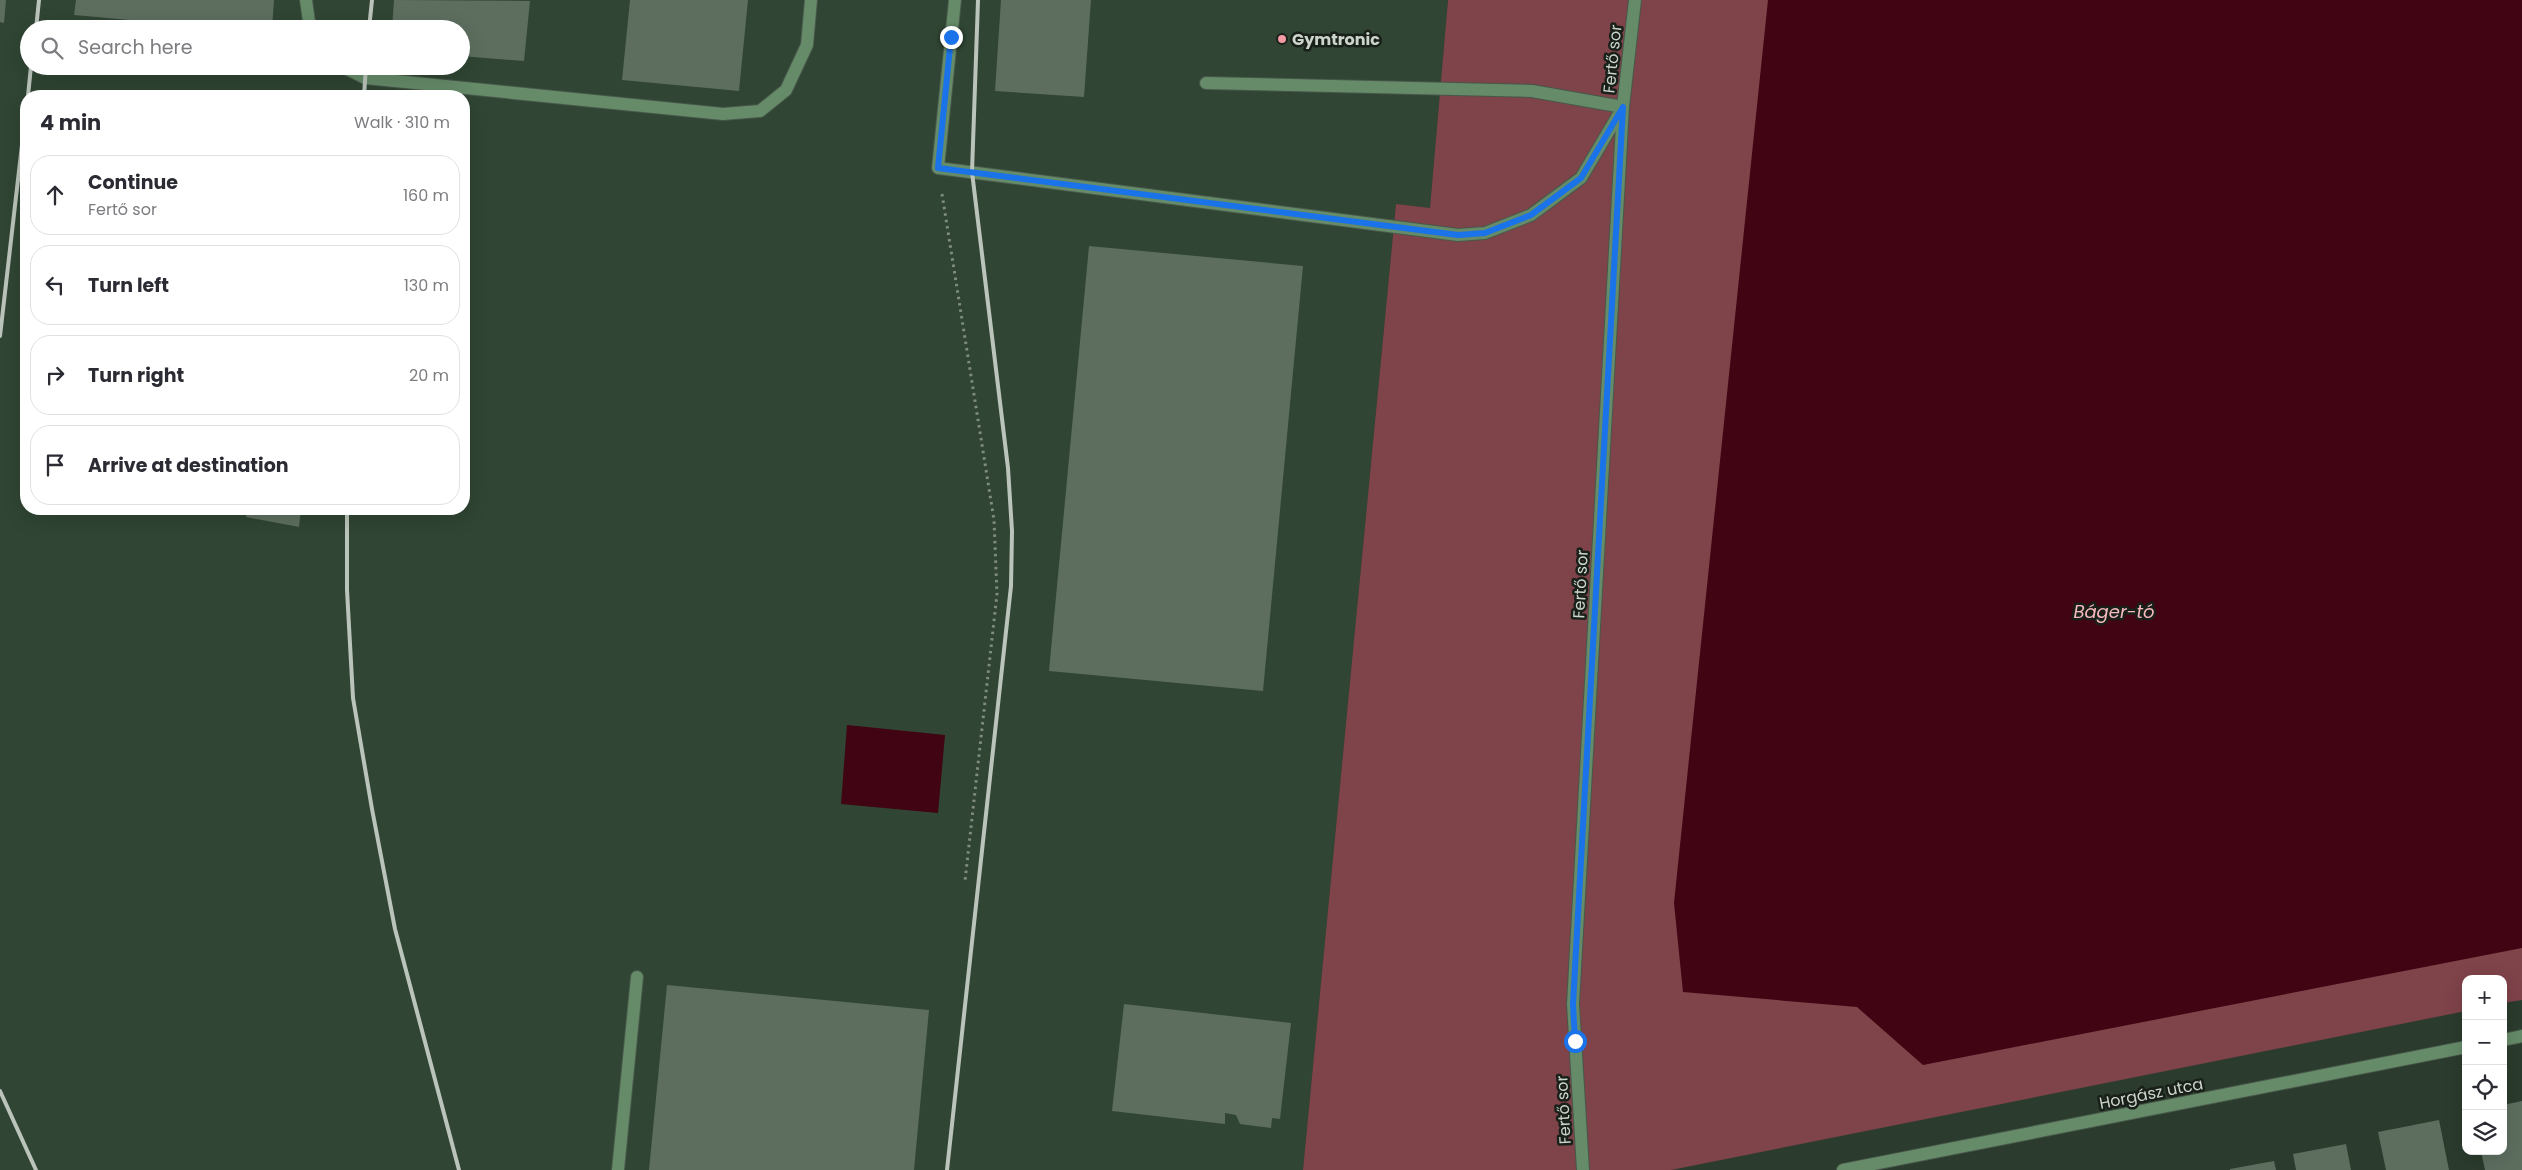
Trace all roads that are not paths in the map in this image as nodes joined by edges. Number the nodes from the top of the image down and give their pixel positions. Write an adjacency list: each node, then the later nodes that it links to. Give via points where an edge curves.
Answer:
1 (306, 0): 5 (street)
2 (811, 0): 6 (street, via 807,45 786,90 760,111 723,114)
3 (955, 0): 8 (street, via 938,168 1458,235 1485,233 1531,215 1581,178)
4 (1635, 0): 8 (street, Fertő sor)
5 (309, 20)
6 (359, 75)
7 (1206, 83): 8 (street, via 1532,91)
8 (1623, 107): 14 (street, Fertő sor, via 1573,1004)
9 (637, 976): 13 (street)
10 (2522, 1036): 11 (street)
11 (2507, 1039)
12 (2462, 1048): 15 (street, Horgász utca)
13 (618, 1170)
14 (1583, 1170)
15 (1843, 1170)

